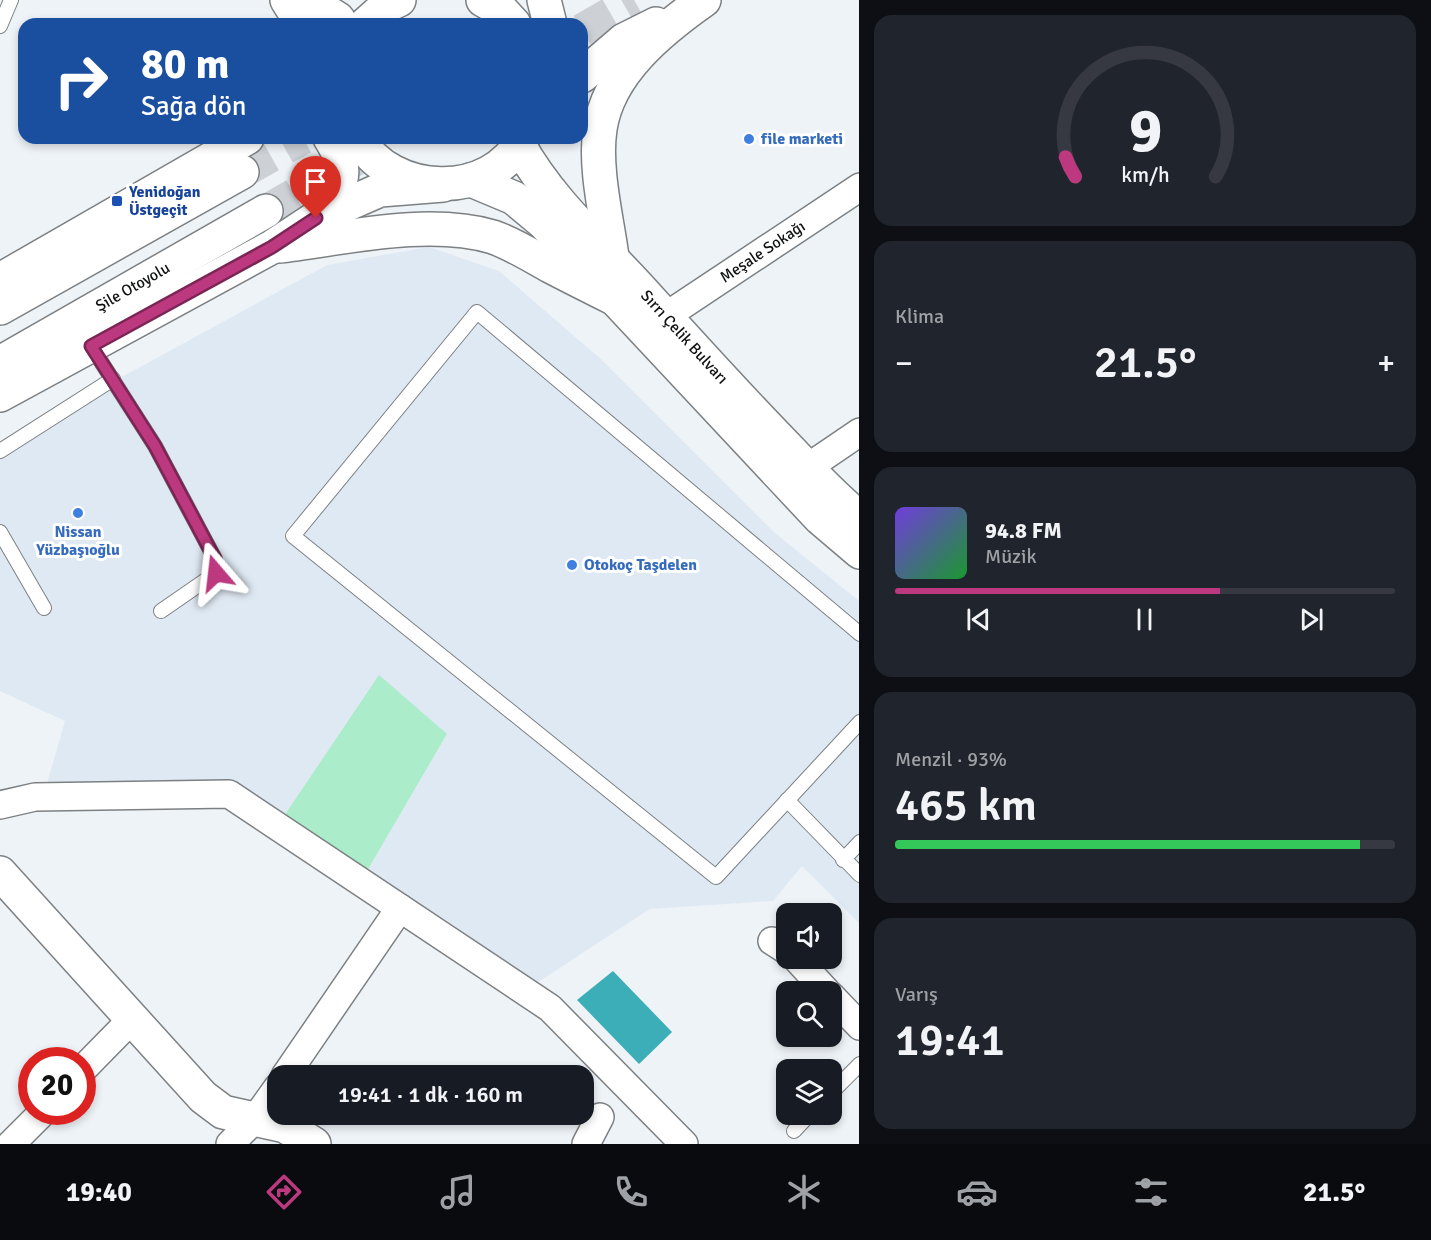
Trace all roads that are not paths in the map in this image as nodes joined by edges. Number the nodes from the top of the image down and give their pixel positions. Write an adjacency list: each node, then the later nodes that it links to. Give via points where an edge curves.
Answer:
1 (11, 0): 13 (lane)
2 (287, 0): 8 (main road)
3 (308, 0): 9 (main road)
4 (399, 0): 10 (main road)
5 (483, 0): 11 (main road)
6 (544, 0): 12 (main road)
7 (704, 0): 14 (main road); 28 (main road, via 667,26 626,70 606,105 600,130 600,159)
8 (298, 18)
9 (336, 18)
10 (373, 18)
11 (508, 18)
12 (548, 18)
13 (0, 26)
14 (624, 40): 15 (main road, via 608,48); 16 (main road)
15 (588, 48)
16 (588, 71)
17 (237, 144): 29 (main road)
18 (334, 144): 26 (main road, via 343,167 341,184 334,200)
19 (361, 144): 23 (main road, via 386,168 413,181)
20 (519, 144): 23 (main road, via 498,166)
21 (522, 144): 28 (main road, Sırrı Çelik Bulvarı, via 543,186)
22 (242, 172): 31 (main road)
23 (457, 182): 26 (main road, via 380,190); 30 (main road, via 514,198 544,223)
24 (859, 188): 32 (street, Meşale Sokağı)
25 (266, 211): 34 (main road, Şile Otoyolu)
26 (316, 218): 27 (main road)
27 (272, 247): 30 (main road, via 404,231 464,232 493,237); 33 (main road)
28 (612, 257): 32 (main road, Sırrı Çelik Bulvarı)
29 (0, 280)
30 (615, 299): 42 (main road, via 820,518)
31 (0, 308)
32 (666, 316): 39 (main road, Sırrı Çelik Bulvarı)
33 (91, 346): 35 (lane); 36 (main road)
34 (0, 363)
35 (113, 379): 38 (lane); 44 (lane, via 155,446 215,559 216,573)
36 (0, 395)
37 (859, 433): 39 (street)
38 (0, 451)
39 (807, 468): 40 (main road, Sırrı Çelik Bulvarı)
40 (859, 517)
41 (0, 532): 43 (lane)
42 (859, 551)
43 (44, 608)
44 (161, 611)
45 (859, 633): 47 (lane, via 477,312 293,536 716,877)
46 (859, 723): 47 (lane)
47 (787, 800): 50 (lane)
48 (0, 805): 53 (street, via 35,797 229,794)
49 (859, 843): 50 (lane)
50 (843, 860): 52 (lane)
51 (0, 873): 57 (main road)
52 (859, 874)
53 (400, 908): 60 (street); 73 (street, via 550,1008)
54 (806, 969): 55 (street)
55 (817, 981)
56 (842, 1007): 58 (street)
57 (133, 1018): 59 (street); 65 (main road, via 203,1097 223,1112)
58 (859, 1025)
59 (96, 1056)
60 (293, 1065)
61 (859, 1065): 62 (lane)
62 (842, 1082)
63 (267, 1102): 65 (street)
64 (600, 1117): 72 (street)
65 (255, 1119): 70 (street); 71 (main road, via 285,1126)
66 (30, 1125): 69 (street)
67 (800, 1125): 68 (lane)
68 (794, 1131)
69 (11, 1144)
70 (230, 1144)
71 (314, 1144)
72 (586, 1144)
73 (684, 1144)

